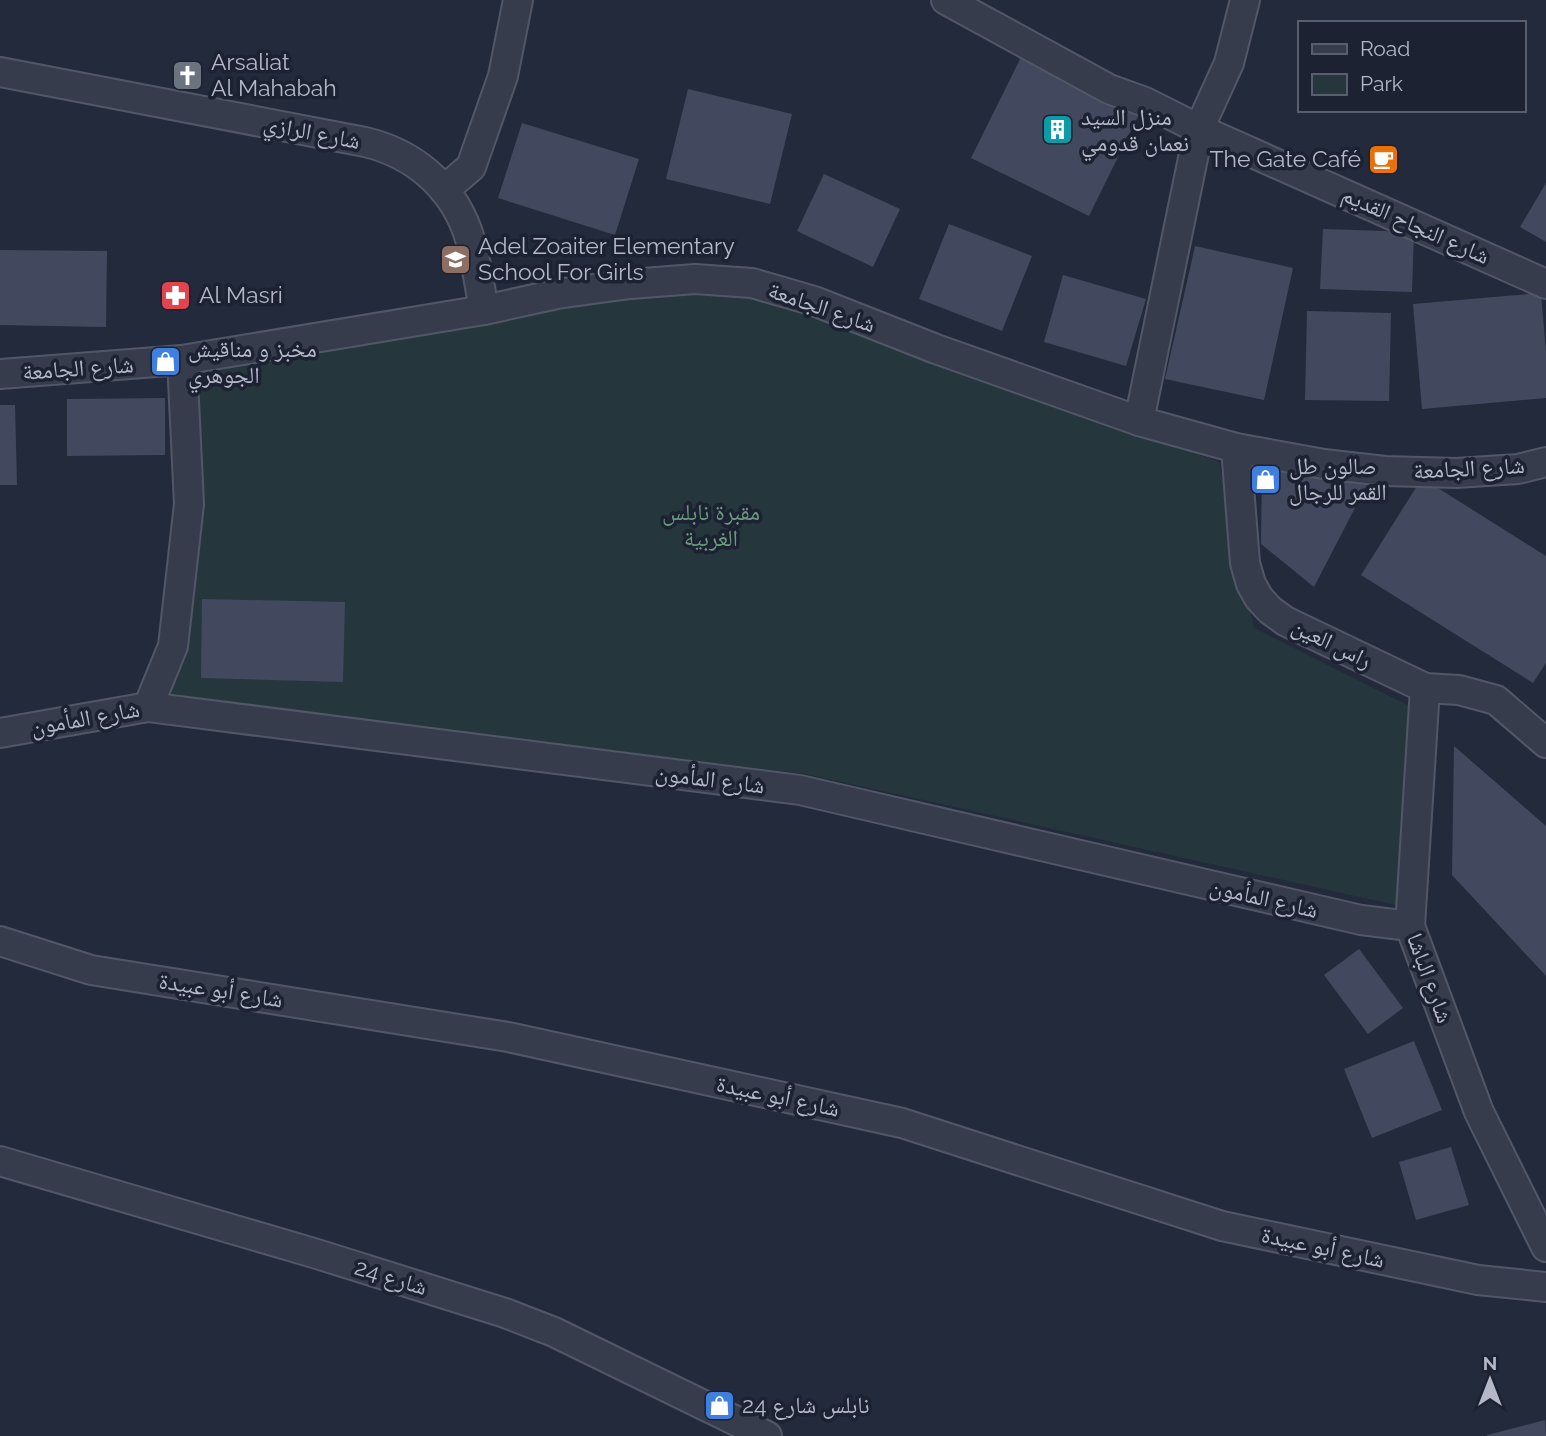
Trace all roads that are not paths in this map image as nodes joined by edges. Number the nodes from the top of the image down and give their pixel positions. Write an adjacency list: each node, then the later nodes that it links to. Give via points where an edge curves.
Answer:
1 (518, 0): 6 (street, via 503,76 471,167)
2 (946, 0): 5 (street, شارع النجاح القديم, via 1109,89)
3 (1245, 0): 5 (street, via 1229,63)
4 (0, 72): 6 (street, شارع الرازي, via 377,145 416,163)
5 (1199, 129): 7 (street, شارع النجاح القديم); 11 (street)
6 (444, 190): 8 (street, شارع الرازي, via 467,232)
7 (1546, 284)
8 (484, 310): 9 (street, شارع الجامعة); 11 (street, شارع الجامعة, via 630,284 695,279 752,283 814,301)
9 (182, 360): 10 (street, شارع الجامعة); 15 (street, via 189,504 173,646)
10 (0, 374)
11 (1139, 421): 12 (street, شارع الجامعة)
12 (1236, 448): 13 (street, شارع الجامعة, via 1385,471 1456,473 1518,469); 14 (street, راس العين, via 1245,563 1259,598 1285,621)
13 (1546, 462)
14 (1425, 688): 17 (street, راس العين, via 1459,690 1496,700); 18 (street, شارع الباشا)
15 (148, 707): 16 (street, شارع المأمون); 18 (street, شارع المأمون, via 800,790 1361,920)
16 (0, 733)
17 (1546, 743)
18 (1410, 926): 21 (street, شارع الباشا, via 1479,1112)
19 (0, 942): 22 (street, شارع أبو عبيدة, via 91,970 508,1037 902,1123 1222,1226 1478,1280)
20 (0, 1161): 23 (street, شارع 24, via 505,1312)
21 (1546, 1247)
22 (1546, 1287)
23 (766, 1436)

